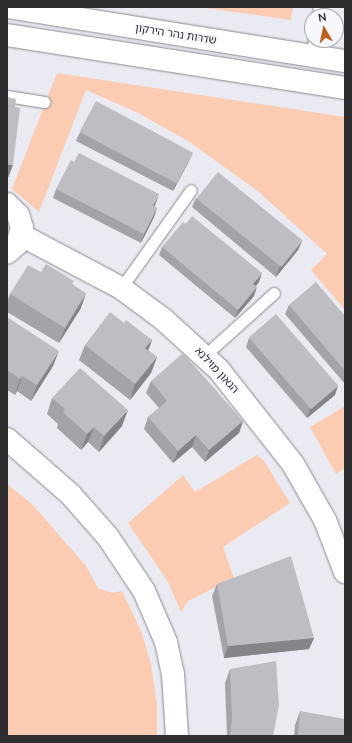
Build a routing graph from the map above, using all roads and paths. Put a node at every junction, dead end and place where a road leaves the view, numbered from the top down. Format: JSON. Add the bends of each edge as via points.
{"nodes":[{"id":1,"x":7,"y":7,"type":"edge"},
{"id":2,"x":7,"y":35,"type":"edge"},
{"id":3,"x":304,"y":47,"type":"edge"},
{"id":4,"x":313,"y":48,"type":"edge"},
{"id":5,"x":345,"y":61,"type":"edge"},
{"id":6,"x":345,"y":88,"type":"edge"},
{"id":7,"x":7,"y":96,"type":"edge"},
{"id":8,"x":45,"y":102,"type":"dead end"},
{"id":9,"x":191,"y":190,"type":"dead end"},
{"id":10,"x":7,"y":204,"type":"edge"},
{"id":11,"x":21,"y":235,"type":"junction"},
{"id":12,"x":7,"y":253,"type":"edge"},
{"id":13,"x":122,"y":288,"type":"junction"},
{"id":14,"x":274,"y":293,"type":"dead end"},
{"id":15,"x":204,"y":356,"type":"junction"},
{"id":16,"x":7,"y":439,"type":"edge"},
{"id":17,"x":345,"y":572,"type":"edge"},
{"id":18,"x":177,"y":736,"type":"edge"}],
"edges":[{"from":1,"to":3,"type":"street","name":"שדרות נהר הירקון"},
{"from":2,"to":6,"type":"street"},
{"from":4,"to":5,"type":"street","name":"שדרות נהר הירקון"},
{"from":7,"to":8,"type":"lane"},
{"from":9,"to":13,"type":"lane"},
{"from":10,"to":11,"type":"street","via":[[20,219]]},
{"from":11,"to":12,"type":"street","via":[[17,244]]},
{"from":11,"to":13,"type":"street","name":"הגאון מוילנא"},
{"from":13,"to":15,"type":"street","name":"הגאון מוילנא","via":[[163,318]]},
{"from":14,"to":15,"type":"lane"},
{"from":15,"to":17,"type":"street","name":"הגאון מוילנא","via":[[239,393],[293,464],[324,520]]},
{"from":16,"to":18,"type":"street","via":[[70,494],[108,537],[144,591],[166,642],[173,674]]}]}
